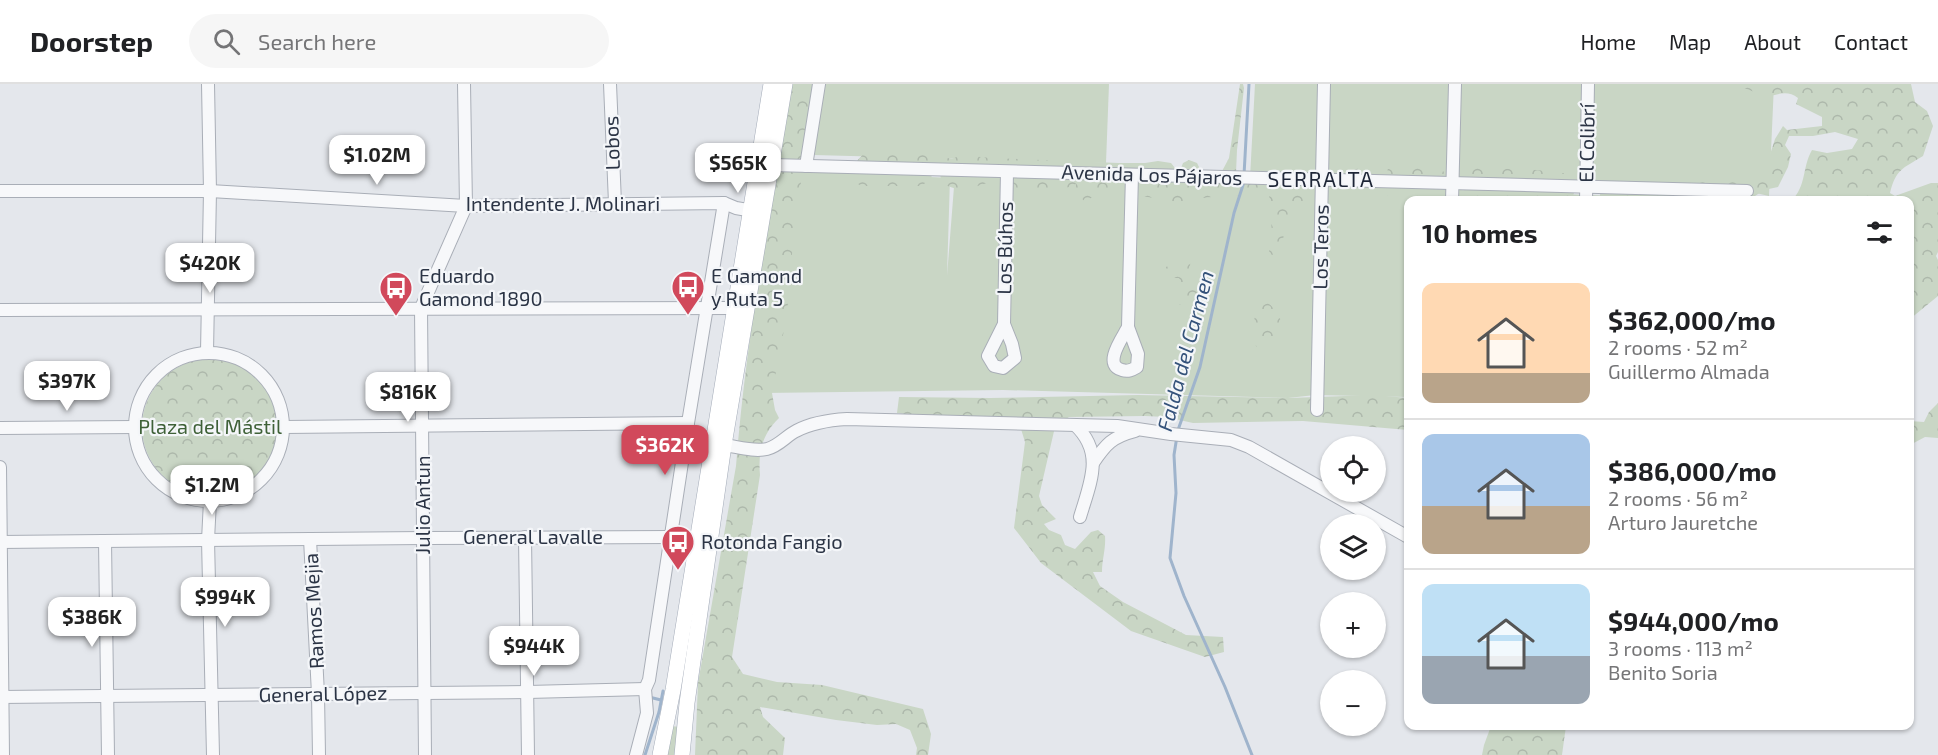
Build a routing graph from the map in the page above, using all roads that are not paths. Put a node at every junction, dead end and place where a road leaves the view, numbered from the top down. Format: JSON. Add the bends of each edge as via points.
{"nodes":[{"id":1,"x":208,"y":84,"type":"edge"},
{"id":2,"x":464,"y":84,"type":"edge"},
{"id":3,"x":610,"y":84,"type":"edge"},
{"id":4,"x":771,"y":84,"type":"edge"},
{"id":5,"x":785,"y":84,"type":"edge"},
{"id":6,"x":819,"y":84,"type":"edge"},
{"id":7,"x":1324,"y":84,"type":"edge"},
{"id":8,"x":1455,"y":84,"type":"edge"},
{"id":9,"x":1588,"y":84,"type":"edge"},
{"id":10,"x":772,"y":165,"type":"junction"},
{"id":11,"x":806,"y":166,"type":"junction"},
{"id":12,"x":1007,"y":172,"type":"junction"},
{"id":13,"x":1132,"y":175,"type":"junction"},
{"id":14,"x":1322,"y":180,"type":"junction"},
{"id":15,"x":1452,"y":183,"type":"junction"},
{"id":16,"x":1587,"y":187,"type":"junction"},
{"id":17,"x":0,"y":191,"type":"edge"},
{"id":18,"x":210,"y":191,"type":"junction"},
{"id":19,"x":1747,"y":191,"type":"dead end"},
{"id":20,"x":1452,"y":196,"type":"edge"},
{"id":21,"x":1586,"y":196,"type":"edge"},
{"id":22,"x":615,"y":203,"type":"junction"},
{"id":23,"x":724,"y":203,"type":"junction"},
{"id":24,"x":466,"y":206,"type":"junction"},
{"id":25,"x":758,"y":211,"type":"junction"},
{"id":26,"x":707,"y":307,"type":"junction"},
{"id":27,"x":421,"y":308,"type":"junction"},
{"id":28,"x":736,"y":308,"type":"junction"},
{"id":29,"x":207,"y":309,"type":"junction"},
{"id":30,"x":0,"y":310,"type":"edge"},
{"id":31,"x":1004,"y":324,"type":"dead end"},
{"id":32,"x":1128,"y":327,"type":"dead end"},
{"id":33,"x":207,"y":352,"type":"junction"},
{"id":34,"x":1317,"y":410,"type":"dead end"},
{"id":35,"x":688,"y":423,"type":"junction"},
{"id":36,"x":423,"y":425,"type":"junction"},
{"id":37,"x":1075,"y":425,"type":"junction"},
{"id":38,"x":135,"y":427,"type":"junction"},
{"id":39,"x":284,"y":427,"type":"junction"},
{"id":40,"x":0,"y":428,"type":"edge"},
{"id":41,"x":1142,"y":429,"type":"junction"},
{"id":42,"x":724,"y":445,"type":"junction"},
{"id":43,"x":1093,"y":463,"type":"junction"},
{"id":44,"x":0,"y":467,"type":"edge"},
{"id":45,"x":210,"y":501,"type":"junction"},
{"id":46,"x":1080,"y":517,"type":"dead end"},
{"id":47,"x":1404,"y":535,"type":"edge"},
{"id":48,"x":525,"y":537,"type":"junction"},
{"id":49,"x":671,"y":537,"type":"junction"},
{"id":50,"x":424,"y":538,"type":"junction"},
{"id":51,"x":310,"y":539,"type":"junction"},
{"id":52,"x":208,"y":540,"type":"junction"},
{"id":53,"x":105,"y":541,"type":"junction"},
{"id":54,"x":1,"y":542,"type":"edge"},
{"id":55,"x":645,"y":689,"type":"junction"},
{"id":56,"x":424,"y":692,"type":"junction"},
{"id":57,"x":528,"y":692,"type":"junction"},
{"id":58,"x":318,"y":694,"type":"junction"},
{"id":59,"x":107,"y":695,"type":"junction"},
{"id":60,"x":212,"y":695,"type":"junction"},
{"id":61,"x":1,"y":697,"type":"edge"},
{"id":62,"x":3,"y":755,"type":"edge"},
{"id":63,"x":108,"y":755,"type":"edge"},
{"id":64,"x":213,"y":755,"type":"edge"},
{"id":65,"x":319,"y":755,"type":"edge"},
{"id":66,"x":425,"y":755,"type":"edge"},
{"id":67,"x":528,"y":755,"type":"edge"},
{"id":68,"x":636,"y":755,"type":"edge"},
{"id":69,"x":660,"y":755,"type":"edge"},
{"id":70,"x":682,"y":755,"type":"edge"}],
"edges":[{"from":1,"to":18,"type":"street"},
{"from":2,"to":24,"type":"street","name":"Julio Antun"},
{"from":3,"to":22,"type":"street","name":"Lobos"},
{"from":4,"to":25,"type":"main road"},
{"from":5,"to":10,"type":"main road"},
{"from":6,"to":11,"type":"street"},
{"from":7,"to":14,"type":"street","name":"Los Teros"},
{"from":8,"to":15,"type":"street"},
{"from":9,"to":16,"type":"street","name":"El Colibrí"},
{"from":10,"to":11,"type":"street","name":"Avenida Los Pájaros"},
{"from":10,"to":25,"type":"main road"},
{"from":11,"to":12,"type":"street","name":"Avenida Los Pájaros"},
{"from":12,"to":13,"type":"street","name":"Avenida Los Pájaros"},
{"from":12,"to":31,"type":"street","name":"Los Búhos"},
{"from":13,"to":14,"type":"street","name":"Avenida Los Pájaros"},
{"from":13,"to":32,"type":"street"},
{"from":14,"to":15,"type":"street","name":"Avenida Los Pájaros"},
{"from":14,"to":34,"type":"street","name":"Los Teros"},
{"from":15,"to":16,"type":"street","name":"Avenida Los Pájaros"},
{"from":15,"to":20,"type":"street"},
{"from":16,"to":19,"type":"street","name":"Avenida Los Pájaros"},
{"from":16,"to":21,"type":"street","name":"El Colibrí"},
{"from":17,"to":18,"type":"street","name":"Intendente J. Molinari"},
{"from":18,"to":24,"type":"street","name":"Intendente J. Molinari"},
{"from":18,"to":29,"type":"street"},
{"from":22,"to":23,"type":"street","name":"Intendente J. Molinari"},
{"from":22,"to":24,"type":"street","name":"Intendente J. Molinari"},
{"from":23,"to":25,"type":"street","name":"Intendente J. Molinari"},
{"from":23,"to":26,"type":"street"},
{"from":24,"to":27,"type":"street","name":"Julio Antun"},
{"from":25,"to":28,"type":"main road"},
{"from":25,"to":42,"type":"main road"},
{"from":26,"to":27,"type":"street"},
{"from":26,"to":28,"type":"street"},
{"from":26,"to":35,"type":"street"},
{"from":27,"to":29,"type":"street"},
{"from":27,"to":36,"type":"street","name":"Julio Antun"},
{"from":28,"to":69,"type":"main road"},
{"from":29,"to":30,"type":"street"},
{"from":29,"to":33,"type":"street"},
{"from":33,"to":38,"type":"street","via":[[164,367],[148,384],[138,404]]},
{"from":33,"to":39,"type":"street","via":[[232,356],[257,370],[275,392]]},
{"from":35,"to":36,"type":"street"},
{"from":35,"to":49,"type":"street"},
{"from":36,"to":39,"type":"street"},
{"from":36,"to":50,"type":"street","name":"Julio Antun"},
{"from":37,"to":41,"type":"street"},
{"from":37,"to":42,"type":"street","via":[[847,419],[809,426],[767,449]]},
{"from":37,"to":43,"type":"street","via":[[1090,444]]},
{"from":38,"to":40,"type":"street"},
{"from":38,"to":45,"type":"street","via":[[138,449],[148,469],[163,485],[184,496]]},
{"from":39,"to":45,"type":"street","via":[[280,449],[270,470],[254,486],[235,496]]},
{"from":41,"to":43,"type":"street","via":[[1111,440]]},
{"from":41,"to":47,"type":"street","via":[[1231,440],[1249,447]]},
{"from":42,"to":70,"type":"main road"},
{"from":43,"to":46,"type":"street"},
{"from":44,"to":54,"type":"street"},
{"from":45,"to":52,"type":"street"},
{"from":48,"to":49,"type":"street","name":"General Lavalle"},
{"from":48,"to":50,"type":"street","name":"General Lavalle"},
{"from":48,"to":57,"type":"street"},
{"from":49,"to":55,"type":"street"},
{"from":50,"to":51,"type":"street","name":"General Lavalle"},
{"from":50,"to":56,"type":"street","name":"Julio Antun"},
{"from":51,"to":52,"type":"street","name":"General Lavalle"},
{"from":51,"to":58,"type":"street","name":"Ramos Mejia"},
{"from":52,"to":53,"type":"street","name":"General Lavalle"},
{"from":52,"to":60,"type":"street"},
{"from":53,"to":54,"type":"street","name":"General Lavalle"},
{"from":53,"to":59,"type":"street"},
{"from":54,"to":61,"type":"street"},
{"from":55,"to":57,"type":"street","name":"General López"},
{"from":55,"to":68,"type":"street","via":[[647,713]]},
{"from":56,"to":57,"type":"street","name":"General López"},
{"from":56,"to":58,"type":"street","name":"General López"},
{"from":56,"to":66,"type":"street","name":"Julio Antun"},
{"from":57,"to":67,"type":"street"},
{"from":58,"to":60,"type":"street","name":"General López"},
{"from":58,"to":65,"type":"street","name":"Ramos Mejia"},
{"from":59,"to":60,"type":"street","name":"General López"},
{"from":59,"to":61,"type":"street","name":"General López"},
{"from":59,"to":63,"type":"street"},
{"from":60,"to":64,"type":"street"},
{"from":61,"to":62,"type":"street"}]}
